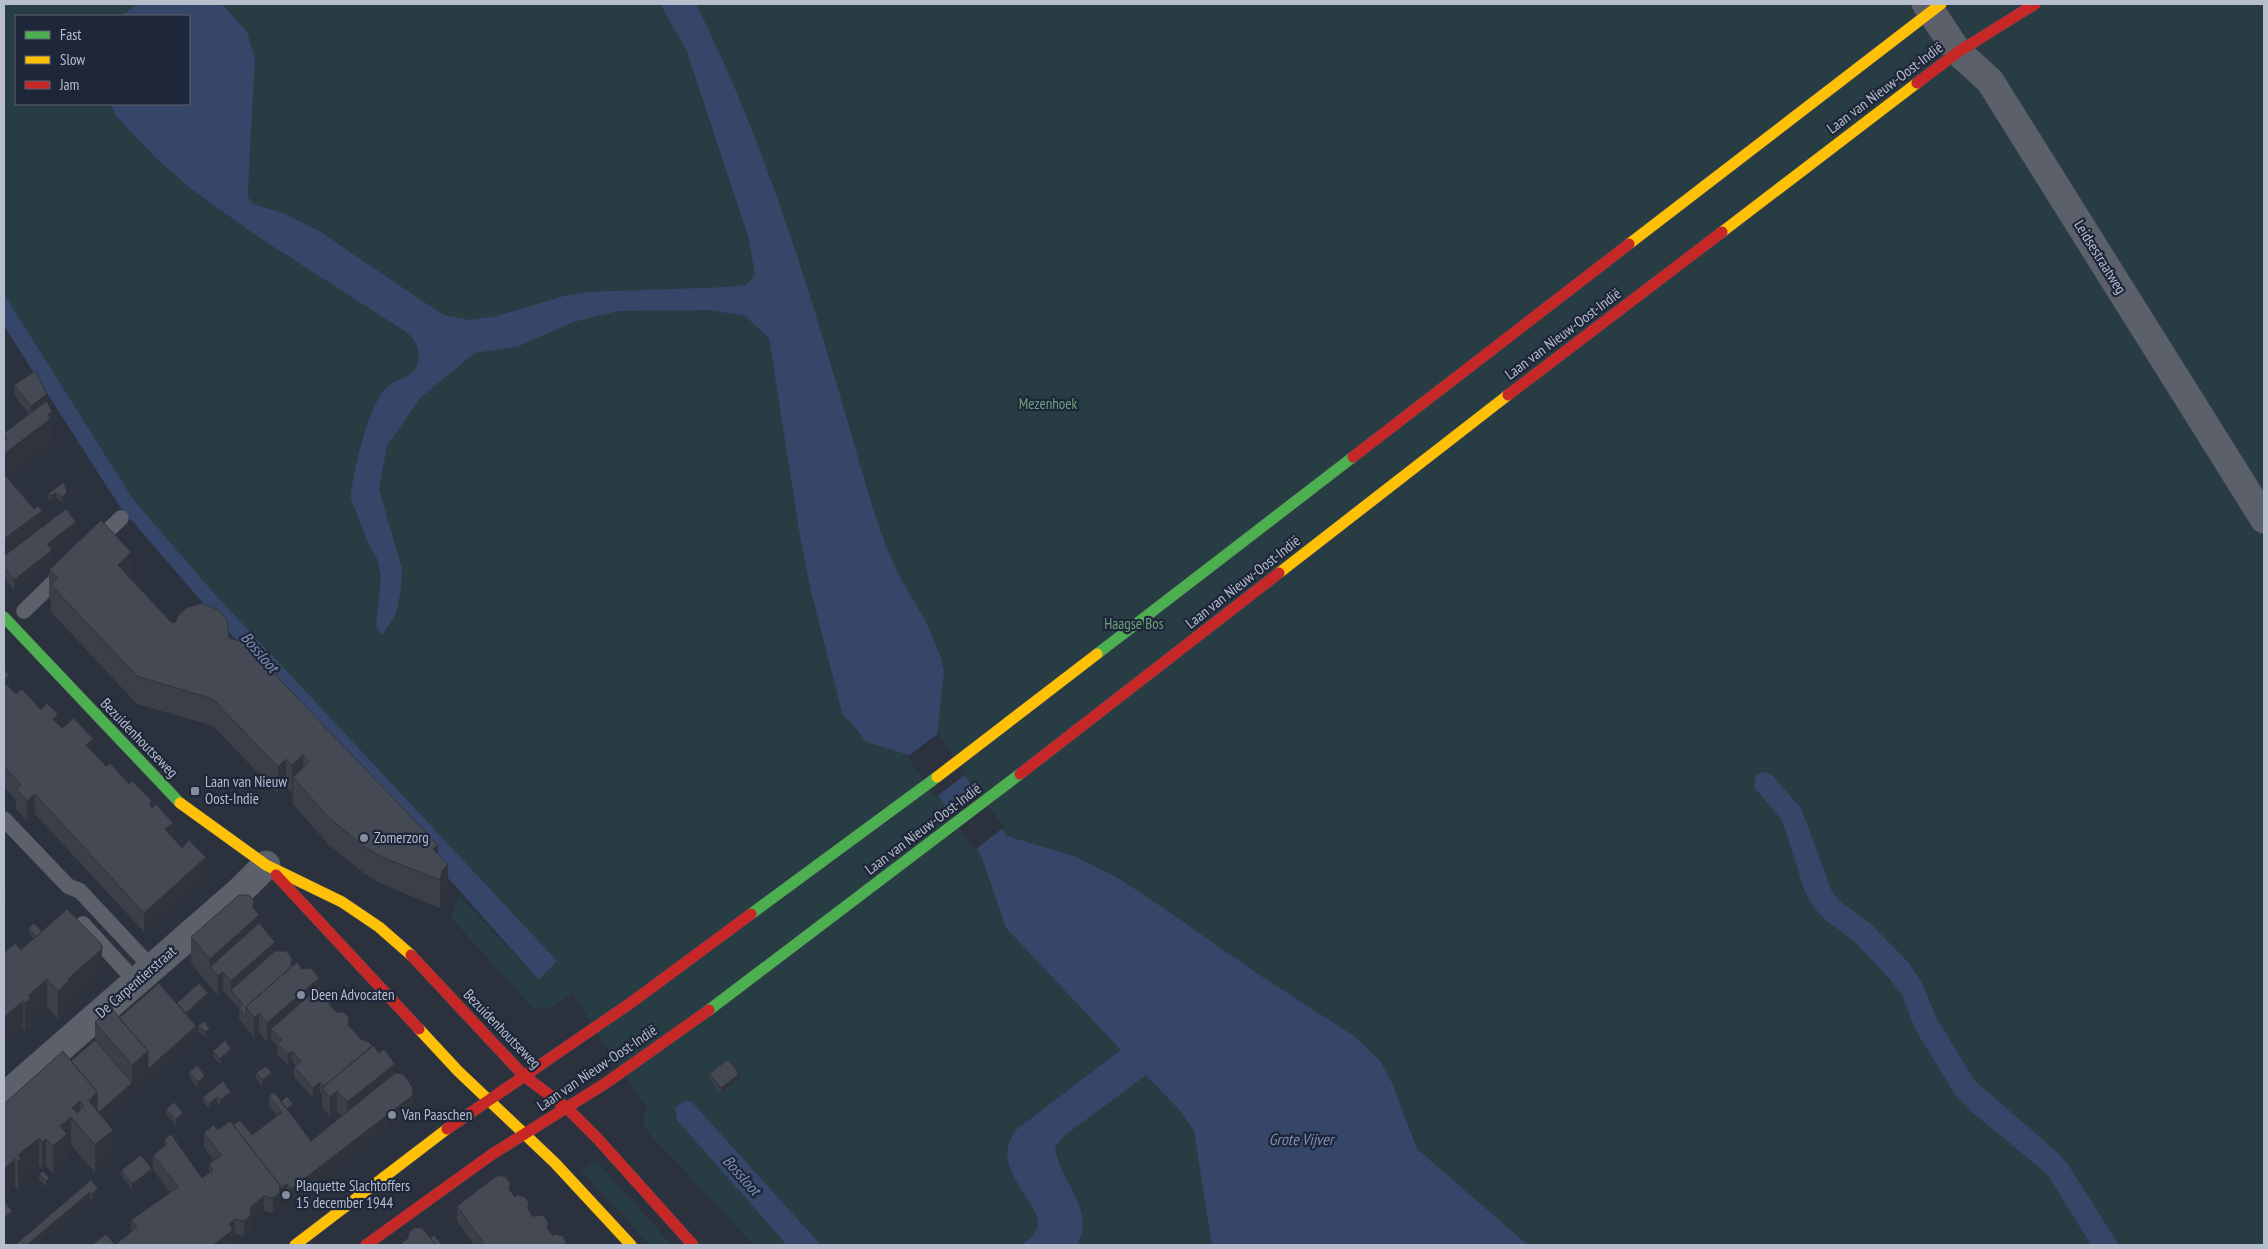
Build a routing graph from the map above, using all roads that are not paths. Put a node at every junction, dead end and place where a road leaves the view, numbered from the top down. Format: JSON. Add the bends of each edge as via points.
{"nodes":[{"id":1,"x":2035,"y":4,"type":"edge"},
{"id":2,"x":1932,"y":6,"type":"edge"},
{"id":3,"x":1958,"y":52,"type":"junction"},
{"id":4,"x":121,"y":518,"type":"dead end"},
{"id":5,"x":2264,"y":519,"type":"edge"},
{"id":6,"x":86,"y":551,"type":"edge"},
{"id":7,"x":72,"y":564,"type":"edge"},
{"id":8,"x":24,"y":611,"type":"dead end"},
{"id":9,"x":4,"y":617,"type":"edge"},
{"id":10,"x":4,"y":819,"type":"edge"},
{"id":11,"x":266,"y":864,"type":"junction"},
{"id":12,"x":83,"y":924,"type":"edge"},
{"id":13,"x":144,"y":975,"type":"junction"},
{"id":14,"x":524,"y":1076,"type":"junction"},
{"id":15,"x":4,"y":1098,"type":"edge"},
{"id":16,"x":488,"y":1101,"type":"junction"},
{"id":17,"x":567,"y":1108,"type":"junction"},
{"id":18,"x":523,"y":1135,"type":"junction"},
{"id":19,"x":295,"y":1245,"type":"edge"},
{"id":20,"x":366,"y":1245,"type":"edge"},
{"id":21,"x":631,"y":1245,"type":"edge"},
{"id":22,"x":693,"y":1245,"type":"edge"}],
"edges":[{"from":1,"to":3,"type":"main road","name":"Laan van Nieuw-Oost-Indië"},
{"from":2,"to":3,"type":"street","name":"Leidsestraatweg"},
{"from":2,"to":14,"type":"main road","name":"Laan van Nieuw-Oost-Indië","via":[[904,802],[684,965]]},
{"from":3,"to":5,"type":"street","name":"Leidsestraatweg","via":[[1990,82]]},
{"from":3,"to":17,"type":"main road","name":"Laan van Nieuw-Oost-Indië","via":[[740,988]]},
{"from":4,"to":6,"type":"lane"},
{"from":7,"to":8,"type":"lane"},
{"from":9,"to":11,"type":"main road","name":"Bezuidenhoutseweg","via":[[182,805]]},
{"from":10,"to":13,"type":"lane","via":[[68,886],[80,891]]},
{"from":11,"to":13,"type":"street","name":"De Carpentierstraat"},
{"from":11,"to":14,"type":"main road","name":"Bezuidenhoutseweg","via":[[342,902],[379,927],[418,961]]},
{"from":11,"to":16,"type":"main road","name":"Bezuidenhoutseweg"},
{"from":12,"to":13,"type":"lane"},
{"from":13,"to":15,"type":"street","name":"De Carpentierstraat"},
{"from":14,"to":16,"type":"main road","name":"Laan van Nieuw-Oost-Indië"},
{"from":14,"to":17,"type":"main road","name":"Bezuidenhoutseweg"},
{"from":16,"to":18,"type":"main road","name":"Bezuidenhoutseweg"},
{"from":16,"to":19,"type":"main road","name":"Laan van Nieuw-Oost-Indië"},
{"from":17,"to":18,"type":"main road","name":"Laan van Nieuw-Oost-Indië"},
{"from":17,"to":22,"type":"main road","name":"Bezuidenhoutseweg"},
{"from":18,"to":20,"type":"main road","name":"Laan van Nieuw-Oost-Indië","via":[[478,1163]]},
{"from":18,"to":21,"type":"main road","name":"Bezuidenhoutseweg","via":[[555,1163]]}]}
